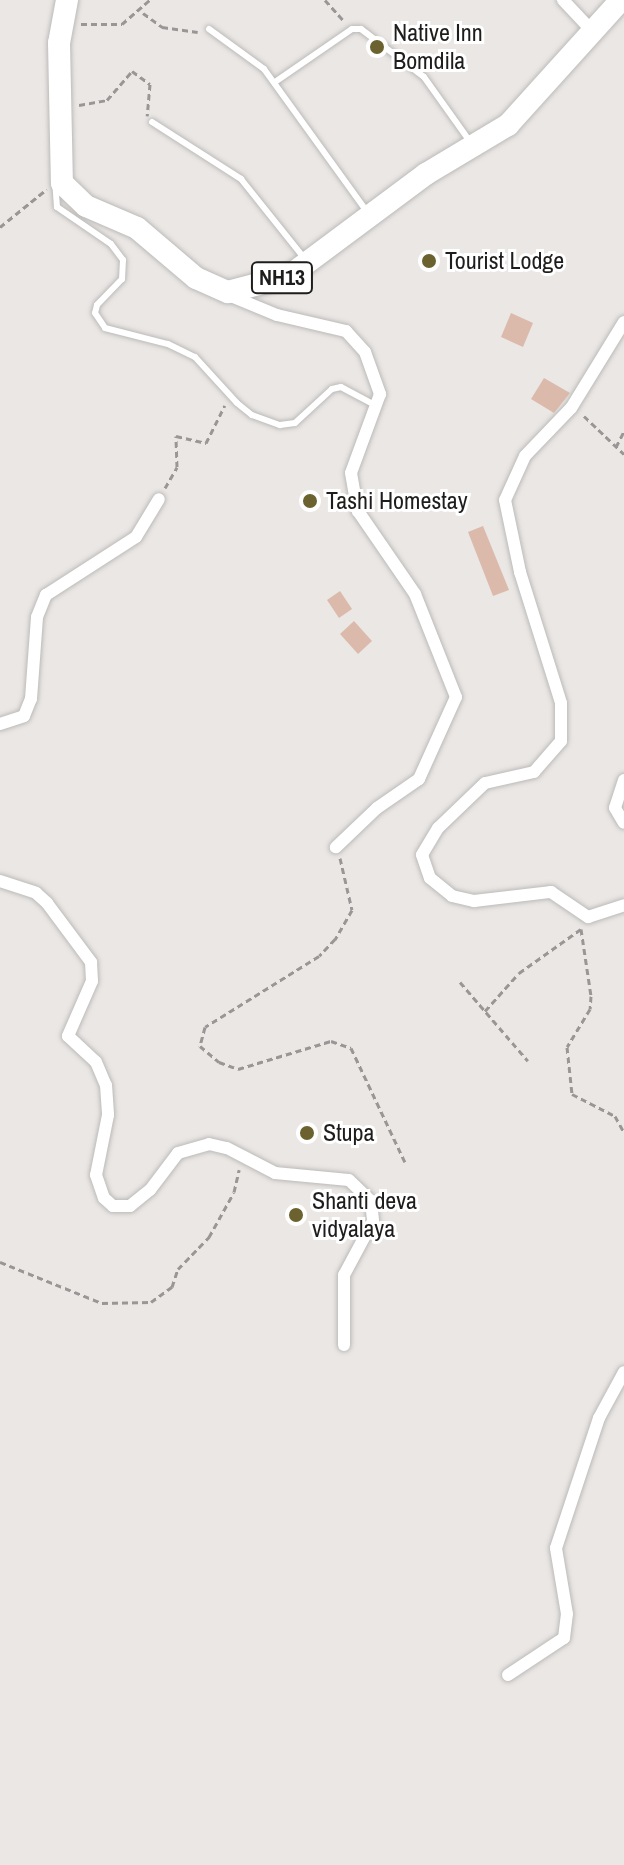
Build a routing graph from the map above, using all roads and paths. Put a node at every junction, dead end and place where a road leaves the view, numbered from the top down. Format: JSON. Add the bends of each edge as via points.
{"nodes":[{"id":1,"x":67,"y":0,"type":"edge"},
{"id":2,"x":150,"y":0,"type":"edge"},
{"id":3,"x":325,"y":0,"type":"edge"},
{"id":4,"x":563,"y":0,"type":"edge"},
{"id":5,"x":621,"y":0,"type":"edge"},
{"id":6,"x":142,"y":12,"type":"junction"},
{"id":7,"x":61,"y":23,"type":"junction"},
{"id":8,"x":209,"y":29,"type":"joint"},
{"id":9,"x":352,"y":29,"type":"junction"},
{"id":10,"x":594,"y":33,"type":"junction"},
{"id":11,"x":275,"y":82,"type":"junction"},
{"id":12,"x":62,"y":106,"type":"junction"},
{"id":13,"x":152,"y":122,"type":"joint"},
{"id":14,"x":473,"y":146,"type":"junction"},
{"id":15,"x":56,"y":176,"type":"junction"},
{"id":16,"x":370,"y":216,"type":"junction"},
{"id":17,"x":0,"y":227,"type":"edge"},
{"id":18,"x":308,"y":264,"type":"junction"},
{"id":19,"x":212,"y":288,"type":"junction"},
{"id":20,"x":624,"y":322,"type":"edge"},
{"id":21,"x":233,"y":399,"type":"junction"},
{"id":22,"x":573,"y":404,"type":"junction"},
{"id":23,"x":379,"y":406,"type":"junction"},
{"id":24,"x":624,"y":431,"type":"edge"},
{"id":25,"x":616,"y":447,"type":"junction"},
{"id":26,"x":624,"y":454,"type":"edge"},
{"id":27,"x":159,"y":499,"type":"joint"},
{"id":28,"x":0,"y":724,"type":"edge"},
{"id":29,"x":624,"y":780,"type":"edge"},
{"id":30,"x":623,"y":826,"type":"edge"},
{"id":31,"x":336,"y":847,"type":"joint"},
{"id":32,"x":0,"y":881,"type":"edge"},
{"id":33,"x":624,"y":905,"type":"edge"},
{"id":34,"x":579,"y":913,"type":"junction"},
{"id":35,"x":581,"y":929,"type":"junction"},
{"id":36,"x":460,"y":982,"type":"dead end"},
{"id":37,"x":485,"y":1011,"type":"junction"},
{"id":38,"x":528,"y":1061,"type":"dead end"},
{"id":39,"x":624,"y":1132,"type":"edge"},
{"id":40,"x":243,"y":1155,"type":"junction"},
{"id":41,"x":405,"y":1162,"type":"dead end"},
{"id":42,"x":0,"y":1262,"type":"edge"},
{"id":43,"x":344,"y":1345,"type":"dead end"},
{"id":44,"x":624,"y":1372,"type":"edge"},
{"id":45,"x":508,"y":1675,"type":"dead end"}],
"edges":[{"from":1,"to":7,"type":"highway"},
{"from":2,"to":6,"type":"path"},
{"from":3,"to":9,"type":"path"},
{"from":4,"to":10,"type":"street"},
{"from":5,"to":10,"type":"highway","number":"NH13"},
{"from":6,"to":7,"type":"path","via":[[122,24]]},
{"from":6,"to":8,"type":"path","via":[[177,32]]},
{"from":7,"to":12,"type":"highway"},
{"from":8,"to":11,"type":"lane"},
{"from":9,"to":11,"type":"lane"},
{"from":9,"to":14,"type":"lane","via":[[381,40],[424,77]]},
{"from":10,"to":14,"type":"highway","number":"NH13","via":[[508,125]]},
{"from":11,"to":16,"type":"lane"},
{"from":12,"to":13,"type":"path","via":[[107,100],[132,71],[150,84],[146,111]]},
{"from":12,"to":15,"type":"highway"},
{"from":13,"to":18,"type":"lane","via":[[241,179]]},
{"from":14,"to":16,"type":"highway","number":"NH13"},
{"from":15,"to":17,"type":"path"},
{"from":15,"to":19,"type":"highway","via":[[71,196],[154,238]]},
{"from":15,"to":21,"type":"lane","via":[[57,207],[111,244],[123,260],[122,279],[97,305],[99,323],[195,357]]},
{"from":16,"to":18,"type":"highway","number":"NH13"},
{"from":18,"to":19,"type":"highway","number":"NH13","via":[[247,291]]},
{"from":19,"to":23,"type":"street","via":[[277,315],[346,331],[371,364]]},
{"from":20,"to":22,"type":"street"},
{"from":21,"to":23,"type":"lane","via":[[252,415],[280,425],[295,423],[341,387]]},
{"from":21,"to":27,"type":"path","via":[[219,412],[206,443],[176,436],[177,467]]},
{"from":22,"to":25,"type":"path"},
{"from":22,"to":34,"type":"street","via":[[525,456],[505,500],[520,572],[561,703],[561,741],[534,772],[485,783],[438,828],[422,855],[430,878],[452,896],[474,901],[551,892]]},
{"from":23,"to":31,"type":"street","via":[[351,473],[358,511],[415,594],[456,697],[419,779],[377,808]]},
{"from":24,"to":25,"type":"path"},
{"from":25,"to":26,"type":"path"},
{"from":27,"to":28,"type":"street","via":[[136,537],[46,595],[37,617],[31,699],[24,716]]},
{"from":29,"to":30,"type":"street","via":[[615,808]]},
{"from":31,"to":41,"type":"path","via":[[350,894],[348,921],[319,956],[205,1027],[200,1046],[238,1069],[331,1041],[351,1048]]},
{"from":32,"to":40,"type":"street","via":[[36,893],[91,962],[92,981],[68,1036],[96,1062],[106,1085],[108,1115],[96,1175],[104,1198],[113,1206],[130,1206],[150,1190],[178,1153],[194,1145]]},
{"from":33,"to":34,"type":"street","via":[[596,917]]},
{"from":34,"to":35,"type":"path"},
{"from":35,"to":37,"type":"path","via":[[519,973]]},
{"from":35,"to":39,"type":"path","via":[[591,996],[590,1009],[567,1047],[572,1094],[615,1116]]},
{"from":36,"to":37,"type":"path"},
{"from":37,"to":38,"type":"path"},
{"from":40,"to":42,"type":"path","via":[[234,1192],[209,1237],[178,1269],[172,1287],[151,1302],[102,1303]]},
{"from":40,"to":43,"type":"street","via":[[275,1173],[349,1180],[371,1201],[373,1221],[344,1275]]},
{"from":44,"to":45,"type":"street","via":[[599,1418],[556,1548],[567,1614],[564,1638]]}]}
